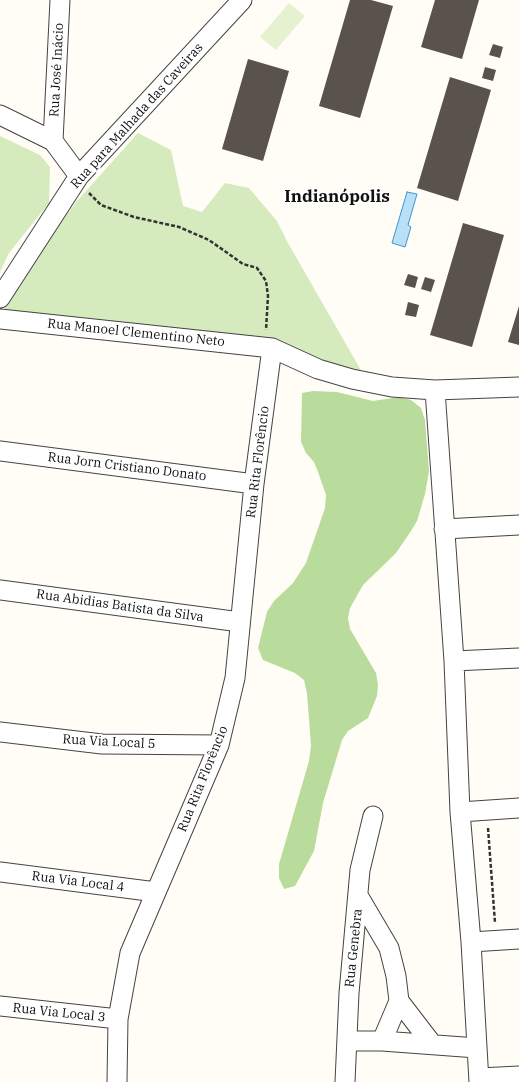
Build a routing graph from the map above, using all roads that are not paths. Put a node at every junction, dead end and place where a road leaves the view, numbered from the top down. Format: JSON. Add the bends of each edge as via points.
{"nodes":[{"id":1,"x":60,"y":0,"type":"edge"},
{"id":2,"x":242,"y":0,"type":"edge"},
{"id":3,"x":0,"y":115,"type":"edge"},
{"id":4,"x":53,"y":141,"type":"junction"},
{"id":5,"x":81,"y":174,"type":"junction"},
{"id":6,"x":0,"y":298,"type":"edge"},
{"id":7,"x":0,"y":319,"type":"edge"},
{"id":8,"x":269,"y":347,"type":"junction"},
{"id":9,"x":519,"y":387,"type":"edge"},
{"id":10,"x":435,"y":390,"type":"junction"},
{"id":11,"x":0,"y":451,"type":"edge"},
{"id":12,"x":254,"y":484,"type":"junction"},
{"id":13,"x":519,"y":524,"type":"edge"},
{"id":14,"x":444,"y":529,"type":"junction"},
{"id":15,"x":0,"y":590,"type":"edge"},
{"id":16,"x":240,"y":622,"type":"junction"},
{"id":17,"x":519,"y":658,"type":"edge"},
{"id":18,"x":454,"y":661,"type":"junction"},
{"id":19,"x":0,"y":732,"type":"edge"},
{"id":20,"x":219,"y":745,"type":"junction"},
{"id":21,"x":519,"y":808,"type":"edge"},
{"id":22,"x":460,"y":812,"type":"junction"},
{"id":23,"x":373,"y":816,"type":"dead end"},
{"id":24,"x":0,"y":872,"type":"edge"},
{"id":25,"x":156,"y":892,"type":"junction"},
{"id":26,"x":359,"y":897,"type":"junction"},
{"id":27,"x":519,"y":939,"type":"edge"},
{"id":28,"x":471,"y":942,"type":"junction"},
{"id":29,"x":399,"y":1001,"type":"junction"},
{"id":30,"x":0,"y":1006,"type":"edge"},
{"id":31,"x":118,"y":1019,"type":"junction"},
{"id":32,"x":348,"y":1041,"type":"junction"},
{"id":33,"x":382,"y":1041,"type":"junction"},
{"id":34,"x":432,"y":1044,"type":"junction"},
{"id":35,"x":477,"y":1048,"type":"junction"},
{"id":36,"x":519,"y":1076,"type":"edge"},
{"id":37,"x":479,"y":1080,"type":"edge"},
{"id":38,"x":117,"y":1082,"type":"edge"},
{"id":39,"x":345,"y":1082,"type":"edge"}],
"edges":[{"from":1,"to":4,"type":"street","name":"Rua José Inácio"},
{"from":2,"to":5,"type":"street","name":"Rua para Malhada das Caveiras"},
{"from":3,"to":4,"type":"street"},
{"from":4,"to":5,"type":"street"},
{"from":5,"to":6,"type":"street","name":"Rua para Malhada das Caveiras"},
{"from":7,"to":8,"type":"street","name":"Rua Manoel Clementino Neto"},
{"from":8,"to":10,"type":"street","name":"Rua Manoel Clementino Neto","via":[[318,370],[352,379],[392,387]]},
{"from":8,"to":12,"type":"street","name":"Rua Rita Florêncio"},
{"from":9,"to":10,"type":"street","name":"Rua Manoel Clementino Neto"},
{"from":10,"to":14,"type":"street"},
{"from":11,"to":12,"type":"street","name":"Rua Jorn Cristiano Donato"},
{"from":12,"to":16,"type":"street","name":"Rua Rita Florêncio"},
{"from":13,"to":14,"type":"street"},
{"from":14,"to":18,"type":"street"},
{"from":15,"to":16,"type":"street","name":"Rua Abidias Batista da Silva"},
{"from":16,"to":20,"type":"street","name":"Rua Rita Florêncio","via":[[235,678]]},
{"from":17,"to":18,"type":"street"},
{"from":18,"to":22,"type":"street"},
{"from":19,"to":20,"type":"street","name":"Rua Via Local 5","via":[[102,744]]},
{"from":20,"to":25,"type":"street","name":"Rua Rita Florêncio"},
{"from":21,"to":22,"type":"street"},
{"from":22,"to":28,"type":"street"},
{"from":23,"to":26,"type":"street","name":"Rua Genebra","via":[[360,870]]},
{"from":24,"to":25,"type":"street","name":"Rua Via Local 4"},
{"from":25,"to":31,"type":"street","name":"Rua Rita Florêncio","via":[[130,953]]},
{"from":26,"to":29,"type":"street","via":[[389,948]]},
{"from":26,"to":32,"type":"street","name":"Rua Genebra","via":[[349,993]]},
{"from":27,"to":28,"type":"street"},
{"from":28,"to":35,"type":"street"},
{"from":29,"to":33,"type":"street"},
{"from":29,"to":34,"type":"street"},
{"from":30,"to":31,"type":"street","name":"Rua Via Local 3"},
{"from":31,"to":38,"type":"street","name":"Rua Rita Florêncio"},
{"from":32,"to":33,"type":"street"},
{"from":32,"to":39,"type":"street","name":"Rua Genebra"},
{"from":33,"to":34,"type":"street"},
{"from":34,"to":35,"type":"street"},
{"from":35,"to":37,"type":"street"},
{"from":36,"to":37,"type":"street"}]}
